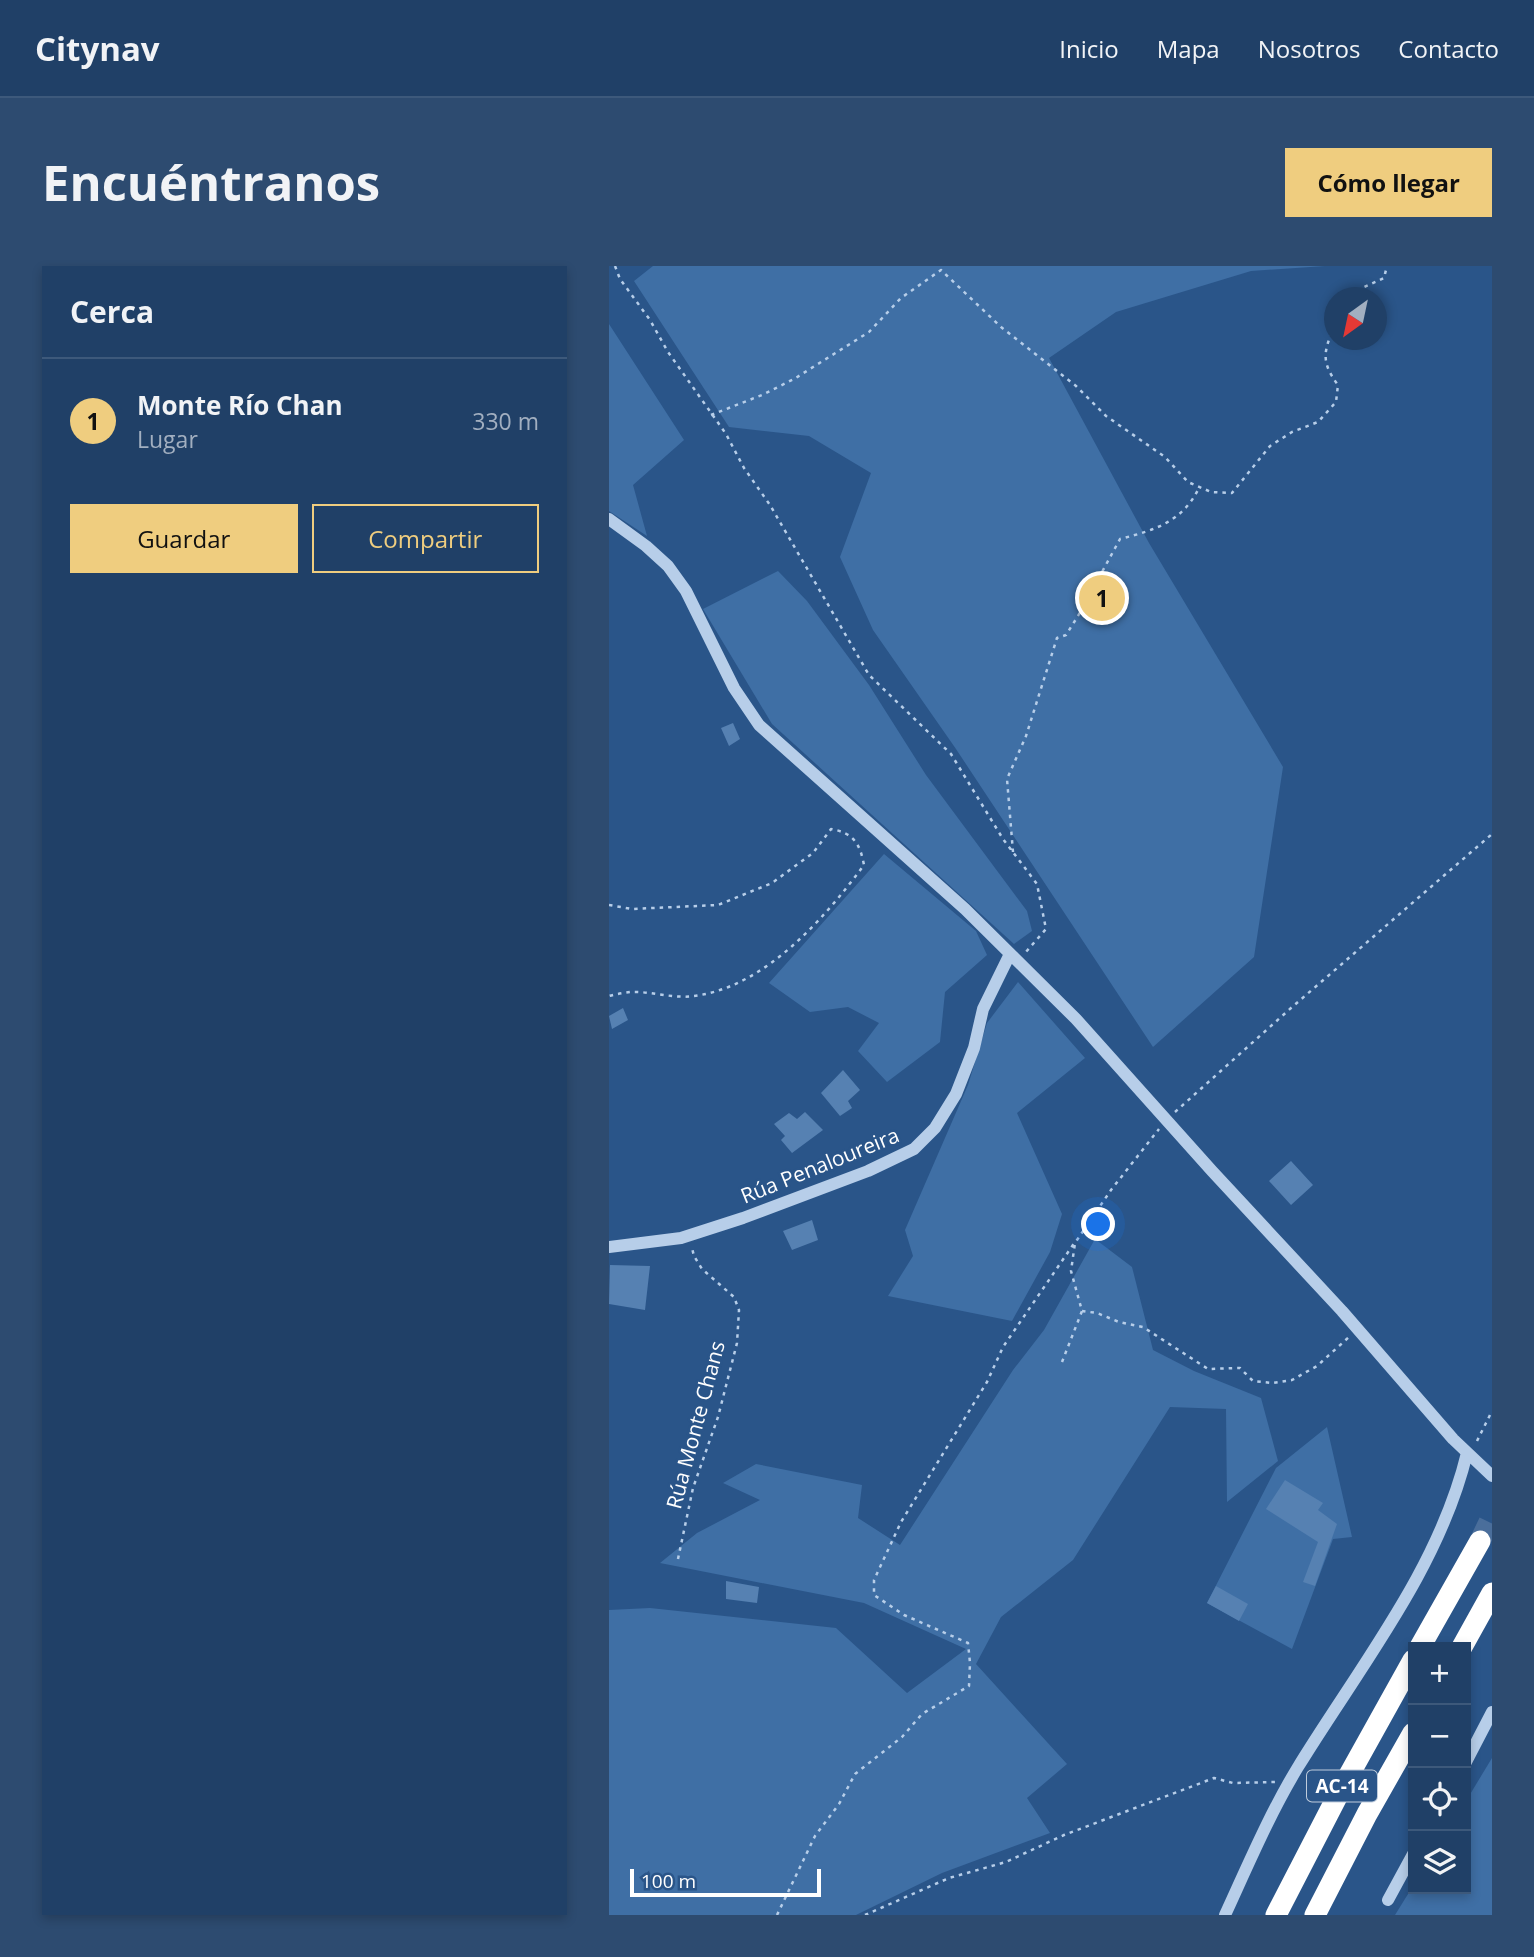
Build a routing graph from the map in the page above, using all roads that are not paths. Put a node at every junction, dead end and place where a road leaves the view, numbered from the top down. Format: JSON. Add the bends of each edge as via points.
{"nodes":[{"id":1,"x":609,"y":519,"type":"edge"},
{"id":2,"x":1014,"y":958,"type":"junction"},
{"id":3,"x":609,"y":1247,"type":"edge"},
{"id":4,"x":1467,"y":1452,"type":"junction"},
{"id":5,"x":1492,"y":1476,"type":"edge"},
{"id":6,"x":1480,"y":1541,"type":"tunnel mouth"},
{"id":7,"x":1492,"y":1593,"type":"edge"},
{"id":8,"x":1423,"y":1642,"type":"edge"},
{"id":9,"x":1465,"y":1642,"type":"edge"},
{"id":10,"x":1408,"y":1669,"type":"edge"},
{"id":11,"x":1492,"y":1712,"type":"edge"},
{"id":12,"x":1408,"y":1742,"type":"edge"},
{"id":13,"x":1471,"y":1752,"type":"edge"},
{"id":14,"x":1408,"y":1863,"type":"edge"},
{"id":15,"x":1388,"y":1900,"type":"dead end"},
{"id":16,"x":1225,"y":1915,"type":"edge"},
{"id":17,"x":1276,"y":1915,"type":"edge"},
{"id":18,"x":1315,"y":1915,"type":"edge"}],
"edges":[{"from":1,"to":2,"type":"street","via":[[668,566],[759,725]]},
{"from":2,"to":3,"type":"street","name":"Rúa Penaloureira","via":[[983,1009],[956,1094],[926,1140],[914,1149],[775,1208],[681,1238]]},
{"from":2,"to":4,"type":"street","via":[[1076,1018]]},
{"from":4,"to":5,"type":"street"},
{"from":4,"to":16,"type":"street","via":[[1444,1522],[1412,1587],[1297,1769]]},
{"from":6,"to":8,"type":"highway"},
{"from":7,"to":9,"type":"highway"},
{"from":10,"to":17,"type":"highway","number":"AC-14"},
{"from":11,"to":13,"type":"street"},
{"from":12,"to":18,"type":"highway","number":"AC-14"},
{"from":14,"to":15,"type":"street"}]}
